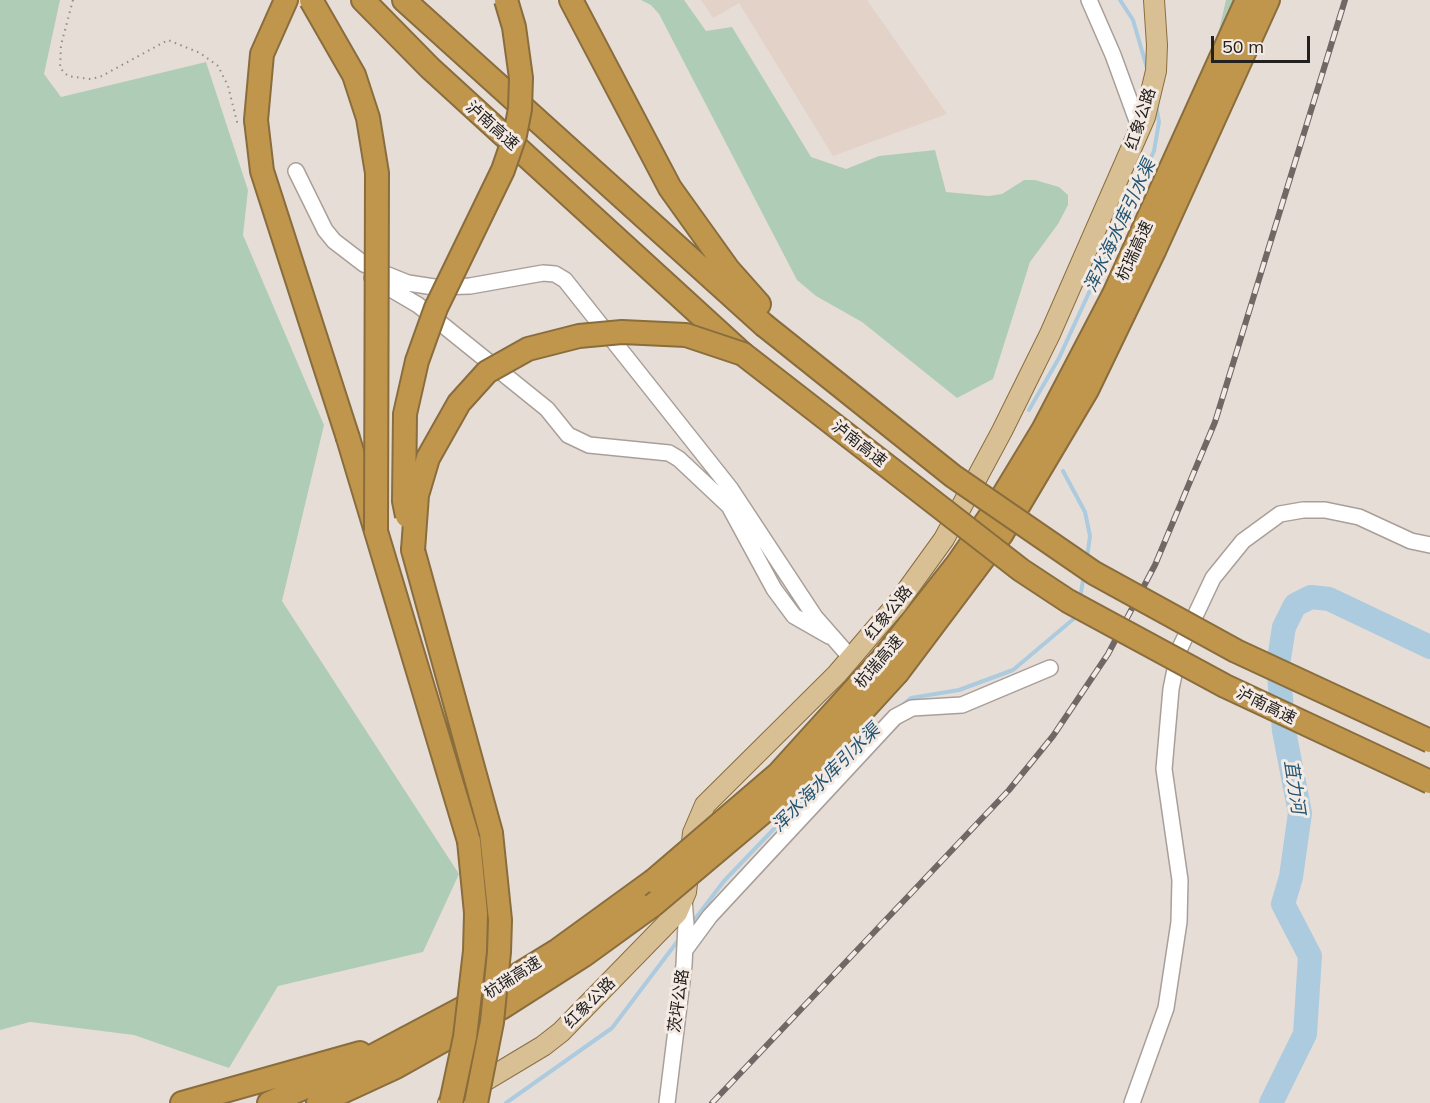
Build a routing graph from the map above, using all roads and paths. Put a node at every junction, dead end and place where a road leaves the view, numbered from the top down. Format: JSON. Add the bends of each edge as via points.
{"nodes":[{"id":1,"x":73,"y":0,"type":"edge"},
{"id":2,"x":285,"y":0,"type":"edge"},
{"id":3,"x":311,"y":0,"type":"edge"},
{"id":4,"x":404,"y":0,"type":"edge"},
{"id":5,"x":506,"y":0,"type":"edge"},
{"id":6,"x":571,"y":0,"type":"edge"},
{"id":7,"x":1089,"y":0,"type":"edge"},
{"id":8,"x":1154,"y":0,"type":"edge"},
{"id":9,"x":1247,"y":0,"type":"edge"},
{"id":10,"x":1268,"y":0,"type":"edge"},
{"id":11,"x":370,"y":8,"type":"edge"},
{"id":12,"x":248,"y":126,"type":"junction"},
{"id":13,"x":1140,"y":129,"type":"junction"},
{"id":14,"x":296,"y":171,"type":"dead end"},
{"id":15,"x":346,"y":252,"type":"junction"},
{"id":16,"x":743,"y":354,"type":"junction"},
{"id":17,"x":804,"y":357,"type":"junction"},
{"id":18,"x":376,"y":531,"type":"junction"},
{"id":19,"x":1430,"y":545,"type":"edge"},
{"id":20,"x":413,"y":550,"type":"junction"},
{"id":21,"x":834,"y":639,"type":"junction"},
{"id":22,"x":851,"y":658,"type":"junction"},
{"id":23,"x":891,"y":665,"type":"junction"},
{"id":24,"x":1050,"y":668,"type":"dead end"},
{"id":25,"x":1430,"y":741,"type":"edge"},
{"id":26,"x":1430,"y":782,"type":"edge"},
{"id":27,"x":684,"y":899,"type":"junction"},
{"id":28,"x":685,"y":947,"type":"junction"},
{"id":29,"x":395,"y":1056,"type":"junction"},
{"id":30,"x":182,"y":1103,"type":"edge"},
{"id":31,"x":269,"y":1103,"type":"edge"},
{"id":32,"x":318,"y":1103,"type":"edge"},
{"id":33,"x":351,"y":1103,"type":"edge"},
{"id":34,"x":449,"y":1103,"type":"edge"},
{"id":35,"x":476,"y":1103,"type":"edge"},
{"id":36,"x":667,"y":1103,"type":"edge"},
{"id":37,"x":1132,"y":1103,"type":"edge"}],
"edges":[{"from":1,"to":12,"type":"path","via":[[61,45],[60,68],[68,76],[100,77],[168,40],[179,43],[218,66]]},
{"from":2,"to":12,"type":"highway","via":[[262,54]]},
{"from":3,"to":18,"type":"highway","bridge":true,"via":[[354,75],[368,118],[377,173]]},
{"from":4,"to":17,"type":"highway","name":"泸南高速","bridge":true},
{"from":5,"to":20,"type":"highway","bridge":true,"via":[[521,78],[520,109],[503,170],[436,308],[417,362],[405,414],[403,455],[404,501]]},
{"from":6,"to":17,"type":"highway","via":[[670,188],[728,269]]},
{"from":7,"to":13,"type":"street"},
{"from":8,"to":13,"type":"main road","name":"红象公路","via":[[1158,45],[1150,101]]},
{"from":9,"to":23,"type":"highway","name":"杭瑞高速","via":[[1114,294],[1043,430]]},
{"from":10,"to":23,"type":"highway","name":"杭瑞高速","via":[[1087,390],[1001,535]]},
{"from":11,"to":16,"type":"highway","name":"泸南高速","via":[[430,69]]},
{"from":12,"to":18,"type":"highway","bridge":true},
{"from":13,"to":22,"type":"main road","name":"红象公路","via":[[1050,334],[965,502],[925,568]]},
{"from":14,"to":15,"type":"street","via":[[325,230]]},
{"from":15,"to":21,"type":"street","via":[[360,270],[418,305],[547,409],[568,435],[589,445],[669,453],[679,459],[729,506],[774,589],[794,616]]},
{"from":15,"to":21,"type":"street","via":[[383,273],[423,286],[470,286],[543,273],[565,280],[730,488],[815,617]]},
{"from":16,"to":20,"type":"highway","bridge":true,"via":[[686,335],[622,332],[561,339],[498,364],[472,387],[437,439],[417,495]]},
{"from":16,"to":26,"type":"highway","name":"泸南高速","bridge":true,"via":[[1021,570],[1068,601],[1225,686]]},
{"from":17,"to":25,"type":"highway","name":"泸南高速","bridge":true,"via":[[952,476],[1094,573],[1236,651]]},
{"from":18,"to":34,"type":"highway","bridge":true,"via":[[469,841],[476,913],[475,951],[466,1028]]},
{"from":19,"to":37,"type":"street","via":[[1411,541],[1359,517],[1303,510],[1280,514],[1243,541],[1213,578],[1179,650],[1171,689],[1164,769],[1180,880],[1179,922],[1166,1008]]},
{"from":20,"to":35,"type":"highway","bridge":true,"via":[[491,833],[500,920],[499,952],[492,1022]]},
{"from":21,"to":22,"type":"street"},
{"from":22,"to":27,"type":"main road","name":"红象公路","via":[[705,804],[693,833]]},
{"from":23,"to":29,"type":"highway","name":"杭瑞高速","bridge":true,"via":[[779,773],[653,880],[558,950]]},
{"from":23,"to":29,"type":"highway","name":"杭瑞高速","bridge":true,"via":[[793,787],[653,905],[501,1008]]},
{"from":24,"to":28,"type":"street","via":[[962,705],[912,708],[895,717]]},
{"from":27,"to":28,"type":"street","name":"茨坪公路"},
{"from":27,"to":34,"type":"main road","name":"红象公路","via":[[670,921],[561,1032]]},
{"from":28,"to":36,"type":"street","name":"茨坪公路"},
{"from":29,"to":30,"type":"highway","via":[[338,1057]]},
{"from":29,"to":31,"type":"highway","name":"杭瑞高速"},
{"from":29,"to":32,"type":"highway","name":"杭瑞高速"},
{"from":29,"to":33,"type":"highway"}]}
